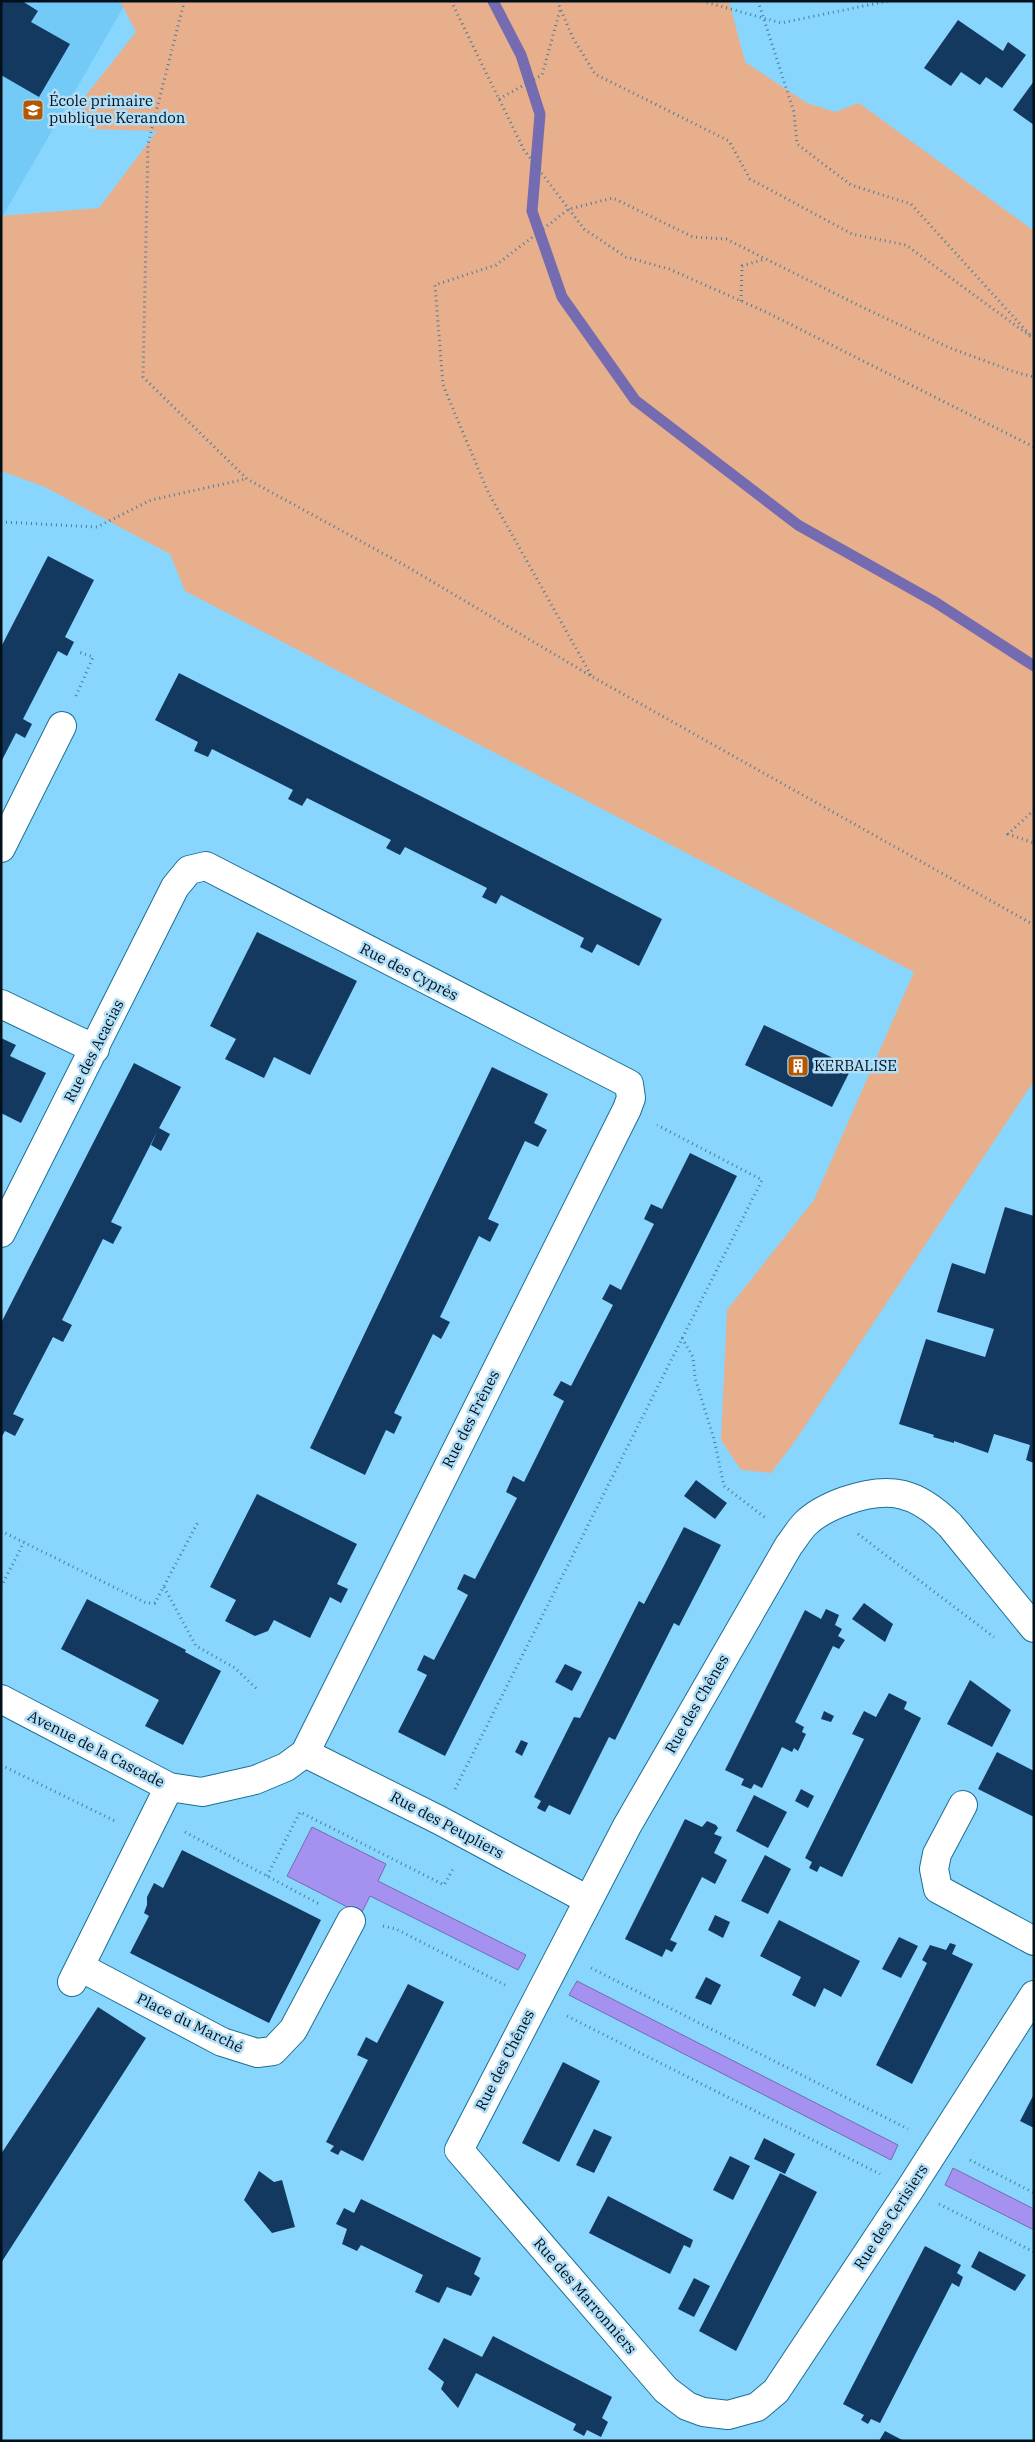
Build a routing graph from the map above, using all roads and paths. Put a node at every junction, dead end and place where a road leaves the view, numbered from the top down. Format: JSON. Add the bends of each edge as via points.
{"nodes":[{"id":1,"x":182,"y":1,"type":"edge"},
{"id":2,"x":450,"y":1,"type":"edge"},
{"id":3,"x":557,"y":1,"type":"edge"},
{"id":4,"x":702,"y":1,"type":"edge"},
{"id":5,"x":758,"y":1,"type":"edge"},
{"id":6,"x":888,"y":1,"type":"edge"},
{"id":7,"x":560,"y":9,"type":"junction"},
{"id":8,"x":763,"y":18,"type":"junction"},
{"id":9,"x":499,"y":99,"type":"junction"},
{"id":10,"x":569,"y":208,"type":"junction"},
{"id":11,"x":765,"y":259,"type":"junction"},
{"id":12,"x":742,"y":301,"type":"junction"},
{"id":13,"x":1034,"y":339,"type":"edge"},
{"id":14,"x":1034,"y":377,"type":"edge"},
{"id":15,"x":1034,"y":447,"type":"edge"},
{"id":16,"x":247,"y":479,"type":"junction"},
{"id":17,"x":1,"y":522,"type":"edge"},
{"id":18,"x":79,"y":652,"type":"dead end"},
{"id":19,"x":591,"y":676,"type":"junction"},
{"id":20,"x":62,"y":726,"type":"joint"},
{"id":21,"x":1034,"y":810,"type":"edge"},
{"id":22,"x":1034,"y":843,"type":"edge"},
{"id":23,"x":1,"y":848,"type":"edge"},
{"id":24,"x":188,"y":870,"type":"joint"},
{"id":25,"x":1034,"y":926,"type":"edge"},
{"id":26,"x":1,"y":1004,"type":"edge"},
{"id":27,"x":95,"y":1049,"type":"junction"},
{"id":28,"x":628,"y":1097,"type":"junction"},
{"id":29,"x":1,"y":1233,"type":"edge"},
{"id":30,"x":682,"y":1338,"type":"junction"},
{"id":31,"x":843,"y":1502,"type":"junction"},
{"id":32,"x":198,"y":1522,"type":"dead end"},
{"id":33,"x":1,"y":1531,"type":"edge"},
{"id":34,"x":794,"y":1540,"type":"junction"},
{"id":35,"x":24,"y":1542,"type":"junction"},
{"id":36,"x":163,"y":1587,"type":"junction"},
{"id":37,"x":1,"y":1588,"type":"edge"},
{"id":38,"x":1034,"y":1628,"type":"edge"},
{"id":39,"x":999,"y":1641,"type":"dead end"},
{"id":40,"x":258,"y":1690,"type":"dead end"},
{"id":41,"x":2,"y":1702,"type":"edge"},
{"id":42,"x":305,"y":1753,"type":"junction"},
{"id":43,"x":1,"y":1765,"type":"edge"},
{"id":44,"x":140,"y":1770,"type":"junction"},
{"id":45,"x":169,"y":1787,"type":"junction"},
{"id":46,"x":963,"y":1805,"type":"dead end"},
{"id":47,"x":154,"y":1816,"type":"junction"},
{"id":48,"x":439,"y":1820,"type":"junction"},
{"id":49,"x":471,"y":1837,"type":"junction"},
{"id":50,"x":267,"y":1876,"type":"junction"},
{"id":51,"x":588,"y":1900,"type":"junction"},
{"id":52,"x":351,"y":1921,"type":"junction"},
{"id":53,"x":1034,"y":1940,"type":"edge"},
{"id":54,"x":561,"y":1953,"type":"junction"},
{"id":55,"x":1034,"y":1995,"type":"edge"},
{"id":56,"x":536,"y":2000,"type":"junction"},
{"id":57,"x":938,"y":2144,"type":"junction"},
{"id":58,"x":459,"y":2150,"type":"joint"},
{"id":59,"x":910,"y":2189,"type":"junction"},
{"id":60,"x":1034,"y":2192,"type":"edge"},
{"id":61,"x":1034,"y":2252,"type":"edge"},
{"id":62,"x":728,"y":2415,"type":"joint"}],
"edges":[{"from":1,"to":16,"type":"path","via":[[148,144],[143,377]]},
{"from":2,"to":9,"type":"path"},
{"from":3,"to":7,"type":"path"},
{"from":4,"to":8,"type":"path"},
{"from":5,"to":8,"type":"path"},
{"from":6,"to":8,"type":"path","via":[[781,23]]},
{"from":7,"to":9,"type":"path","via":[[542,75]]},
{"from":7,"to":13,"type":"path","via":[[595,74],[729,141],[750,178],[852,234],[906,245]]},
{"from":8,"to":13,"type":"path","via":[[794,112],[797,144],[851,185],[911,204]]},
{"from":9,"to":10,"type":"path","via":[[524,150]]},
{"from":10,"to":11,"type":"path","via":[[613,198],[693,237],[726,239]]},
{"from":10,"to":12,"type":"path","via":[[584,229],[626,257],[669,270]]},
{"from":10,"to":19,"type":"path","via":[[496,265],[435,285],[443,385],[488,492]]},
{"from":11,"to":12,"type":"path","via":[[742,266]]},
{"from":11,"to":14,"type":"path","via":[[950,348]]},
{"from":12,"to":15,"type":"path"},
{"from":16,"to":17,"type":"path","via":[[150,500],[97,527]]},
{"from":16,"to":19,"type":"path","via":[[406,566]]},
{"from":18,"to":20,"type":"path","via":[[93,657]]},
{"from":19,"to":25,"type":"path"},
{"from":20,"to":23,"type":"street"},
{"from":21,"to":22,"type":"path","via":[[1008,834]]},
{"from":24,"to":27,"type":"street","name":"Rue des Acacias","via":[[175,887]]},
{"from":24,"to":28,"type":"street","name":"Rue des Cyprès","via":[[206,866]]},
{"from":26,"to":27,"type":"street"},
{"from":27,"to":29,"type":"street","name":"Rue des Acacias"},
{"from":28,"to":30,"type":"path","via":[[762,1180]]},
{"from":28,"to":42,"type":"street","name":"Rue des Frênes"},
{"from":30,"to":34,"type":"path","via":[[693,1357],[695,1378],[714,1439],[724,1486]]},
{"from":30,"to":48,"type":"path"},
{"from":31,"to":34,"type":"street","name":"Rue des Chênes","via":[[805,1524]]},
{"from":31,"to":38,"type":"street","name":"Rue des Chênes","via":[[866,1494],[896,1492],[926,1504],[950,1524]]},
{"from":31,"to":39,"type":"path","via":[[853,1530]]},
{"from":32,"to":36,"type":"path"},
{"from":33,"to":35,"type":"path"},
{"from":34,"to":51,"type":"street","name":"Rue des Chênes","via":[[627,1826]]},
{"from":35,"to":36,"type":"path","via":[[146,1603],[155,1603]]},
{"from":35,"to":37,"type":"path"},
{"from":36,"to":40,"type":"path","via":[[196,1646],[235,1668]]},
{"from":41,"to":44,"type":"street","name":"Avenue de la Cascade"},
{"from":42,"to":45,"type":"street","name":"Avenue de la Cascade","via":[[286,1767],[255,1780],[202,1792]]},
{"from":42,"to":48,"type":"street","name":"Rue des Peupliers"},
{"from":43,"to":44,"type":"path","via":[[116,1822]]},
{"from":44,"to":45,"type":"street","name":"Avenue de la Cascade"},
{"from":45,"to":47,"type":"street","name":"Place du Marché"},
{"from":46,"to":53,"type":"street","via":[[937,1854],[934,1869],[938,1889]]},
{"from":47,"to":50,"type":"path"},
{"from":47,"to":52,"type":"street","name":"Place du Marché","via":[[76,1974],[222,2042],[257,2053],[273,2051],[293,2030]]},
{"from":48,"to":49,"type":"street","name":"Rue des Peupliers"},
{"from":49,"to":50,"type":"path","via":[[444,1885],[300,1812]]},
{"from":49,"to":51,"type":"street","name":"Rue des Peupliers"},
{"from":50,"to":52,"type":"path"},
{"from":51,"to":54,"type":"street","name":"Rue des Chênes"},
{"from":52,"to":56,"type":"path","via":[[396,1928]]},
{"from":54,"to":56,"type":"street","name":"Rue des Chênes"},
{"from":54,"to":57,"type":"path"},
{"from":55,"to":57,"type":"street","name":"Rue des Cerisiers"},
{"from":56,"to":58,"type":"street","name":"Rue des Chênes"},
{"from":56,"to":59,"type":"path"},
{"from":57,"to":59,"type":"street","name":"Rue des Cerisiers"},
{"from":57,"to":60,"type":"path"},
{"from":58,"to":62,"type":"street","name":"Rue des Marronniers","via":[[666,2390],[687,2406]]},
{"from":59,"to":61,"type":"path"},
{"from":59,"to":62,"type":"street","name":"Rue des Cerisiers","via":[[776,2392],[757,2407]]}]}
